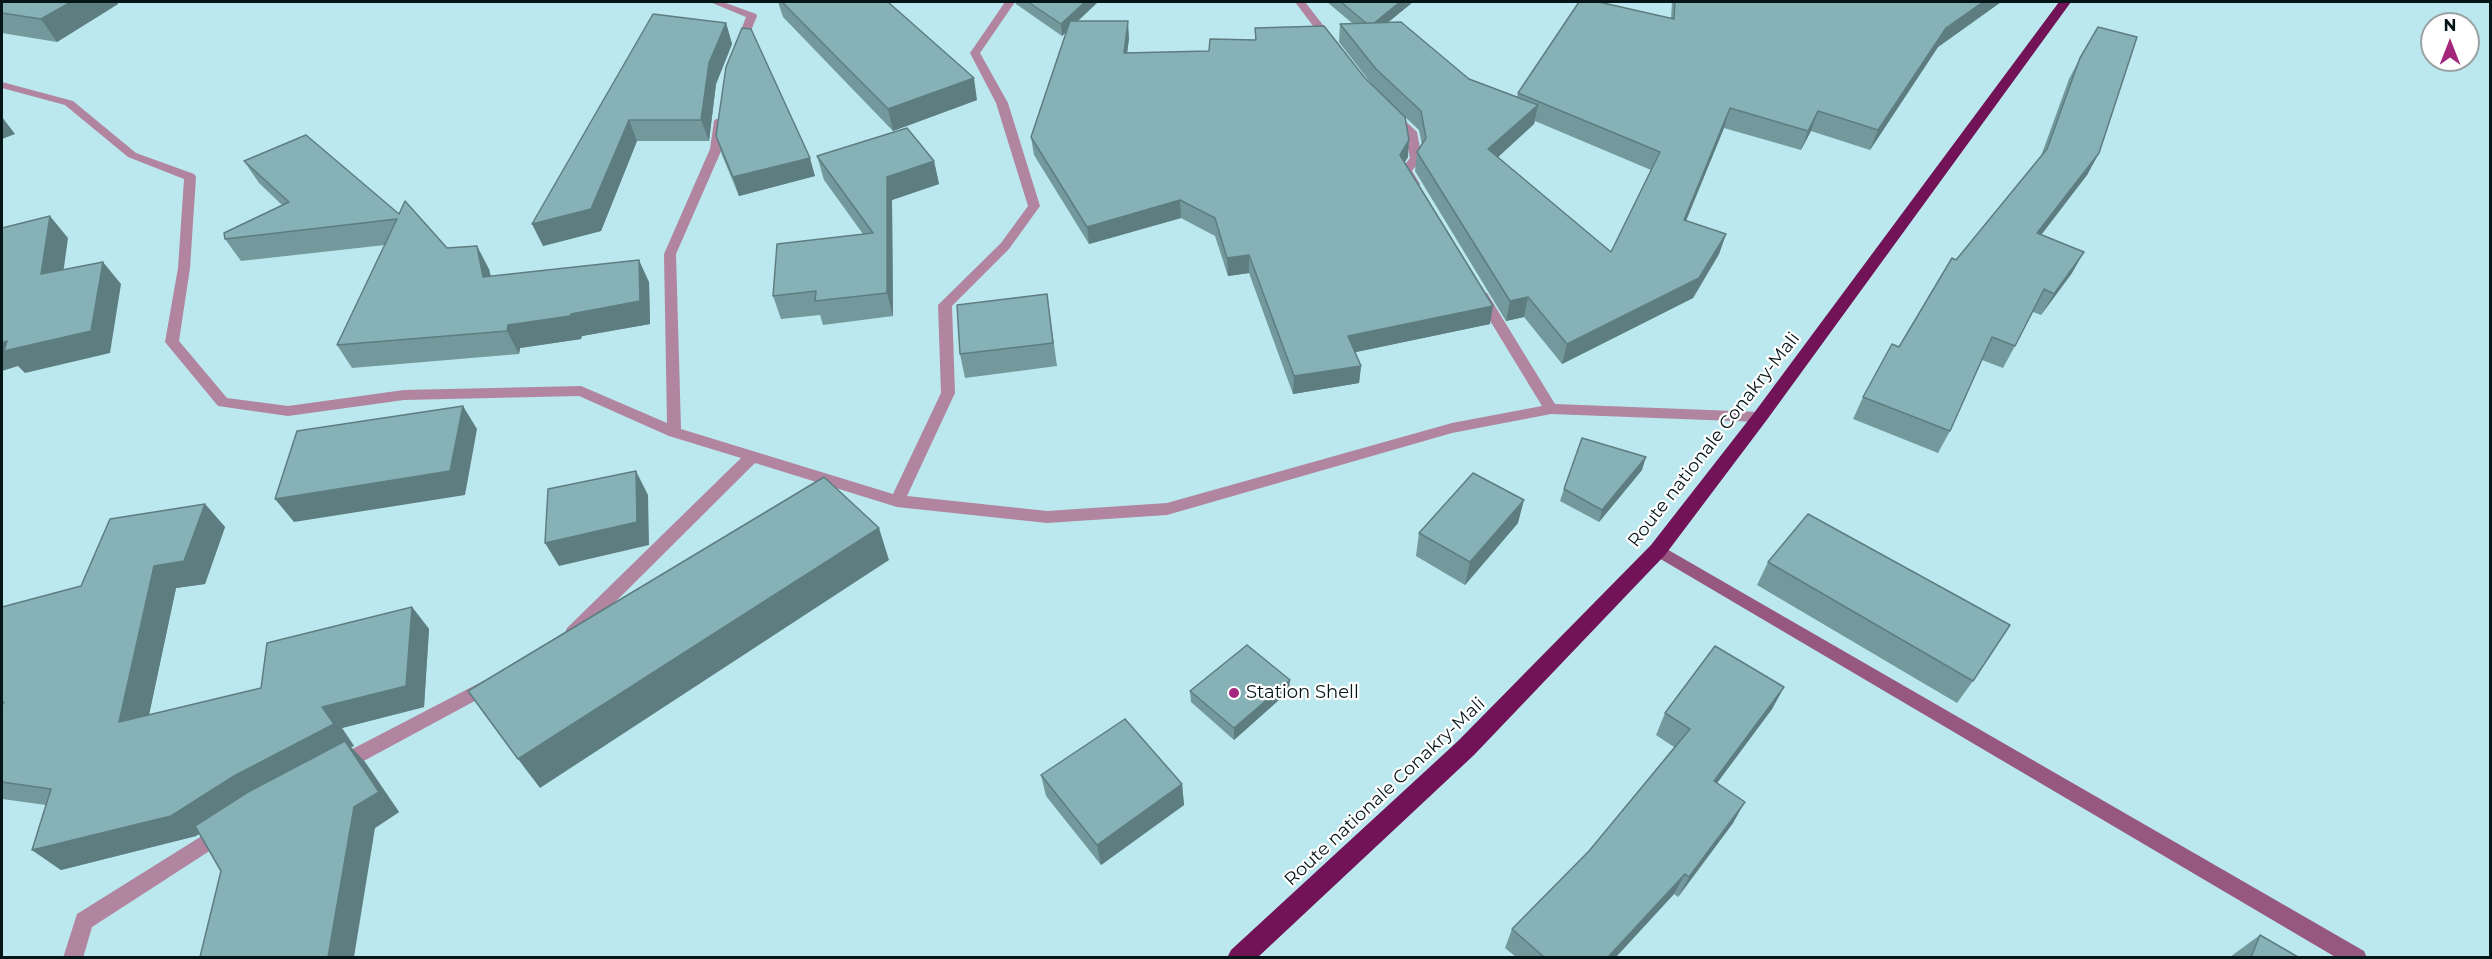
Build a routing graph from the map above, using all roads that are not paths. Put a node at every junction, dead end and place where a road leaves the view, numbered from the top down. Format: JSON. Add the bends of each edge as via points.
{"nodes":[{"id":1,"x":715,"y":2,"type":"edge"},
{"id":2,"x":1010,"y":2,"type":"edge"},
{"id":3,"x":1300,"y":2,"type":"edge"},
{"id":4,"x":2065,"y":2,"type":"edge"},
{"id":5,"x":736,"y":54,"type":"edge"},
{"id":6,"x":1342,"y":56,"type":"edge"},
{"id":7,"x":2,"y":85,"type":"edge"},
{"id":8,"x":722,"y":105,"type":"edge"},
{"id":9,"x":1386,"y":108,"type":"edge"},
{"id":10,"x":1418,"y":191,"type":"edge"},
{"id":11,"x":1472,"y":280,"type":"edge"},
{"id":12,"x":1551,"y":409,"type":"junction"},
{"id":13,"x":1760,"y":417,"type":"junction"},
{"id":14,"x":674,"y":432,"type":"junction"},
{"id":15,"x":753,"y":456,"type":"junction"},
{"id":16,"x":897,"y":501,"type":"junction"},
{"id":17,"x":1658,"y":550,"type":"junction"},
{"id":18,"x":558,"y":648,"type":"edge"},
{"id":19,"x":505,"y":676,"type":"edge"},
{"id":20,"x":327,"y":771,"type":"edge"},
{"id":21,"x":234,"y":824,"type":"edge"},
{"id":22,"x":73,"y":957,"type":"edge"},
{"id":23,"x":1239,"y":957,"type":"edge"},
{"id":24,"x":2357,"y":957,"type":"edge"}],
"edges":[{"from":1,"to":5,"type":"street","via":[[752,16]]},
{"from":2,"to":16,"type":"street","via":[[975,53],[1002,104],[1034,206],[1005,246],[945,305],[948,393]]},
{"from":3,"to":6,"type":"street"},
{"from":4,"to":13,"type":"highway","name":"Route nationale Conakry-Mali"},
{"from":7,"to":14,"type":"street","via":[[69,103],[132,155],[190,177],[184,268],[172,342],[223,402],[288,411],[404,395],[581,391]]},
{"from":8,"to":14,"type":"street","via":[[716,149],[670,254]]},
{"from":9,"to":10,"type":"street","via":[[1411,132],[1416,158],[1406,171]]},
{"from":11,"to":12,"type":"street"},
{"from":12,"to":13,"type":"street"},
{"from":12,"to":16,"type":"street","via":[[1452,428],[1167,509],[1047,517]]},
{"from":13,"to":17,"type":"highway","name":"Route nationale Conakry-Mali"},
{"from":14,"to":15,"type":"street"},
{"from":15,"to":16,"type":"street"},
{"from":15,"to":18,"type":"street"},
{"from":17,"to":23,"type":"highway","name":"Route nationale Conakry-Mali","via":[[1466,748]]},
{"from":17,"to":24,"type":"street"},
{"from":19,"to":20,"type":"street"},
{"from":21,"to":22,"type":"street","via":[[84,921]]}]}
